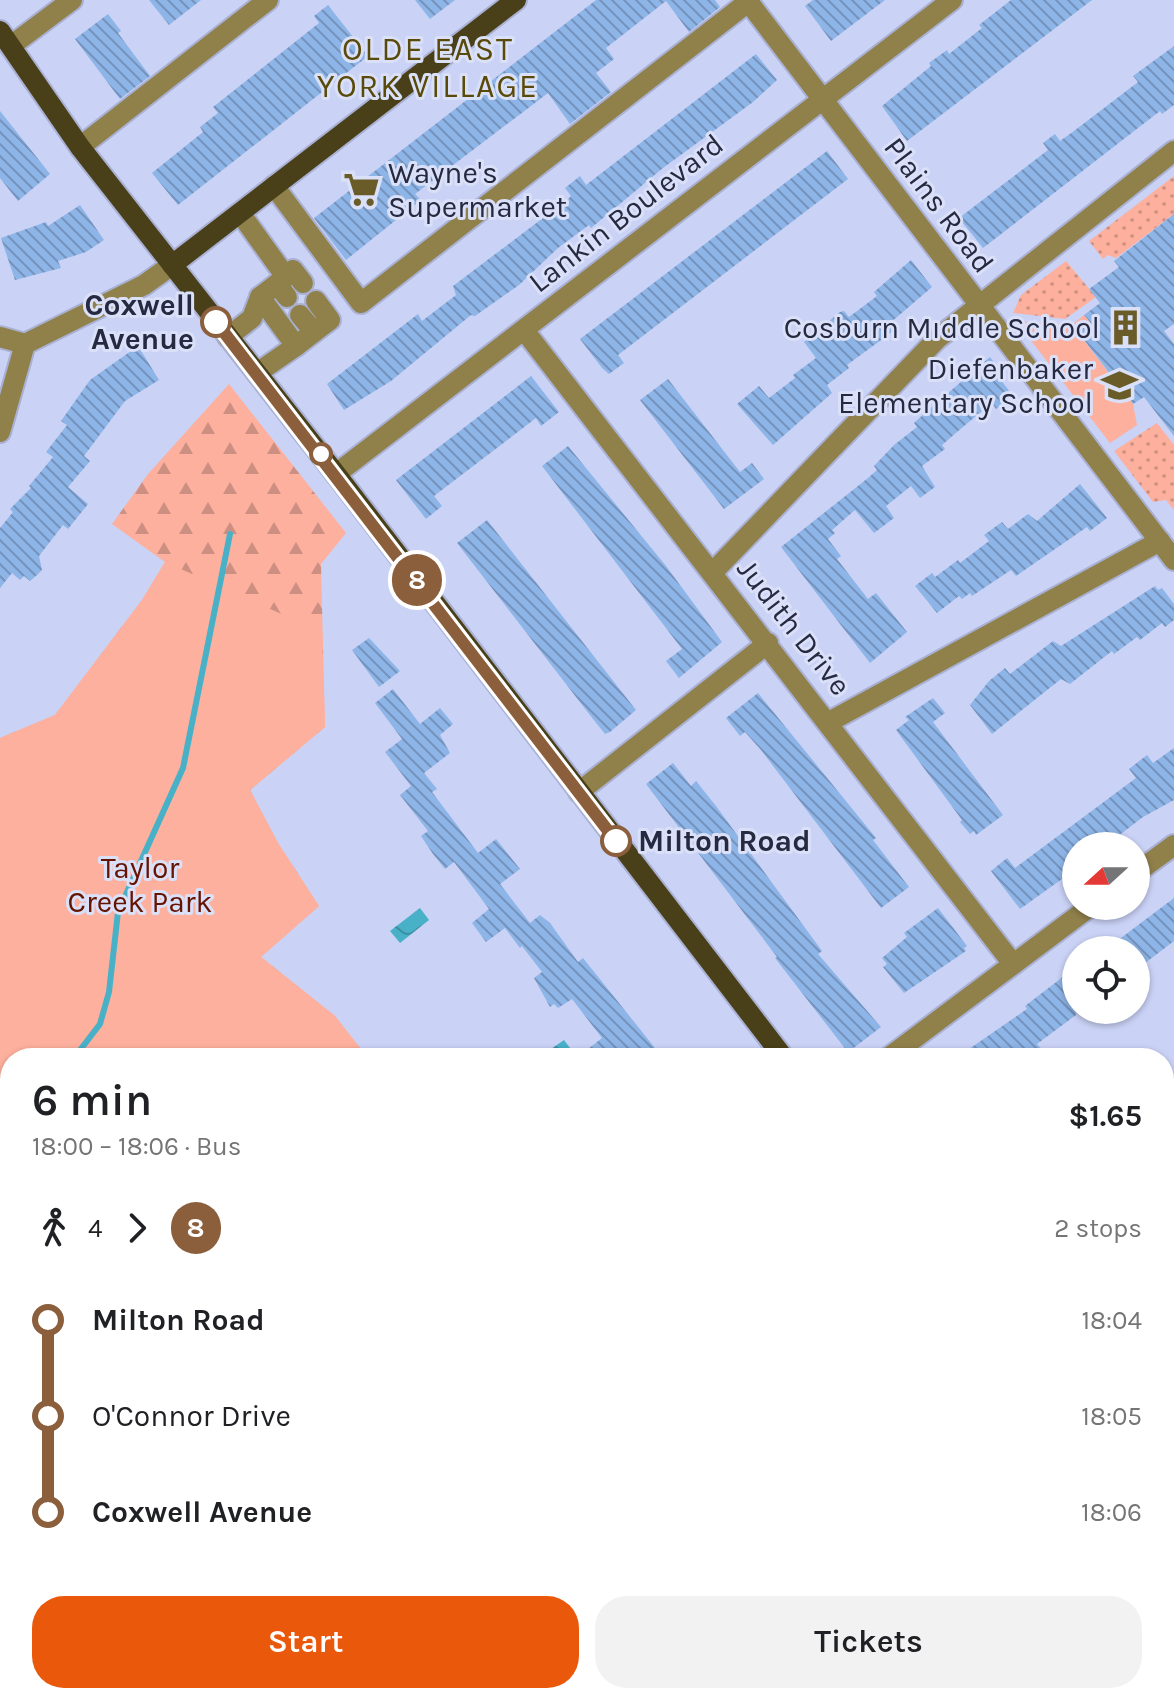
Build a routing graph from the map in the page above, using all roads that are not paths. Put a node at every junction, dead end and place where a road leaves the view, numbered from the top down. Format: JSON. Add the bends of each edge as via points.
{"nodes":[{"id":1,"x":72,"y":0,"type":"edge"},
{"id":2,"x":268,"y":0,"type":"edge"},
{"id":3,"x":516,"y":0,"type":"edge"},
{"id":4,"x":952,"y":0,"type":"edge"},
{"id":5,"x":747,"y":1,"type":"edge"},
{"id":6,"x":6,"y":38,"type":"edge"},
{"id":7,"x":822,"y":100,"type":"junction"},
{"id":8,"x":80,"y":147,"type":"junction"},
{"id":9,"x":1174,"y":151,"type":"edge"},
{"id":10,"x":274,"y":186,"type":"junction"},
{"id":11,"x":240,"y":213,"type":"junction"},
{"id":12,"x":172,"y":265,"type":"junction"},
{"id":13,"x":260,"y":297,"type":"junction"},
{"id":14,"x":316,"y":301,"type":"dead end"},
{"id":15,"x":977,"y":304,"type":"junction"},
{"id":16,"x":300,"y":315,"type":"dead end"},
{"id":17,"x":524,"y":330,"type":"junction"},
{"id":18,"x":314,"y":332,"type":"junction"},
{"id":19,"x":0,"y":337,"type":"edge"},
{"id":20,"x":228,"y":337,"type":"junction"},
{"id":21,"x":25,"y":344,"type":"junction"},
{"id":22,"x":296,"y":346,"type":"junction"},
{"id":23,"x":257,"y":373,"type":"junction"},
{"id":24,"x":0,"y":432,"type":"edge"},
{"id":25,"x":336,"y":474,"type":"junction"},
{"id":26,"x":1160,"y":541,"type":"junction"},
{"id":27,"x":1174,"y":560,"type":"edge"},
{"id":28,"x":713,"y":572,"type":"junction"},
{"id":29,"x":768,"y":643,"type":"junction"},
{"id":30,"x":829,"y":722,"type":"junction"},
{"id":31,"x":579,"y":792,"type":"junction"},
{"id":32,"x":1174,"y":845,"type":"edge"},
{"id":33,"x":1150,"y":863,"type":"edge"},
{"id":34,"x":1072,"y":920,"type":"edge"},
{"id":35,"x":1013,"y":964,"type":"junction"},
{"id":36,"x":776,"y":1048,"type":"edge"},
{"id":37,"x":901,"y":1048,"type":"edge"}],
"edges":[{"from":1,"to":6,"type":"street"},
{"from":2,"to":8,"type":"street"},
{"from":3,"to":10,"type":"main road"},
{"from":4,"to":7,"type":"street","name":"Lankin Boulevard"},
{"from":5,"to":7,"type":"street","name":"Plains Road"},
{"from":5,"to":10,"type":"street","via":[[361,303]]},
{"from":6,"to":8,"type":"main road"},
{"from":7,"to":15,"type":"street","name":"Plains Road"},
{"from":7,"to":17,"type":"street","name":"Lankin Boulevard"},
{"from":8,"to":12,"type":"main road"},
{"from":9,"to":15,"type":"street"},
{"from":10,"to":11,"type":"main road"},
{"from":11,"to":12,"type":"main road"},
{"from":11,"to":13,"type":"street","via":[[288,285]]},
{"from":12,"to":20,"type":"main road"},
{"from":12,"to":21,"type":"street","via":[[144,285]]},
{"from":13,"to":20,"type":"street","via":[[252,318]]},
{"from":13,"to":22,"type":"street"},
{"from":14,"to":18,"type":"street","via":[[330,320]]},
{"from":15,"to":26,"type":"street","name":"Plains Road"},
{"from":15,"to":28,"type":"street"},
{"from":16,"to":18,"type":"street"},
{"from":17,"to":25,"type":"street","name":"Lankin Boulevard"},
{"from":17,"to":28,"type":"street","name":"Judith Drive"},
{"from":18,"to":22,"type":"street"},
{"from":19,"to":21,"type":"street"},
{"from":20,"to":23,"type":"main road"},
{"from":21,"to":24,"type":"street"},
{"from":22,"to":23,"type":"street"},
{"from":23,"to":25,"type":"main road"},
{"from":25,"to":31,"type":"main road"},
{"from":26,"to":27,"type":"street","name":"Plains Road"},
{"from":26,"to":30,"type":"street"},
{"from":28,"to":29,"type":"street","name":"Judith Drive"},
{"from":29,"to":30,"type":"street","name":"Judith Drive"},
{"from":29,"to":31,"type":"street"},
{"from":30,"to":35,"type":"street","name":"Judith Drive"},
{"from":31,"to":36,"type":"main road"},
{"from":32,"to":33,"type":"street"},
{"from":34,"to":35,"type":"street"},
{"from":35,"to":37,"type":"street"}]}
